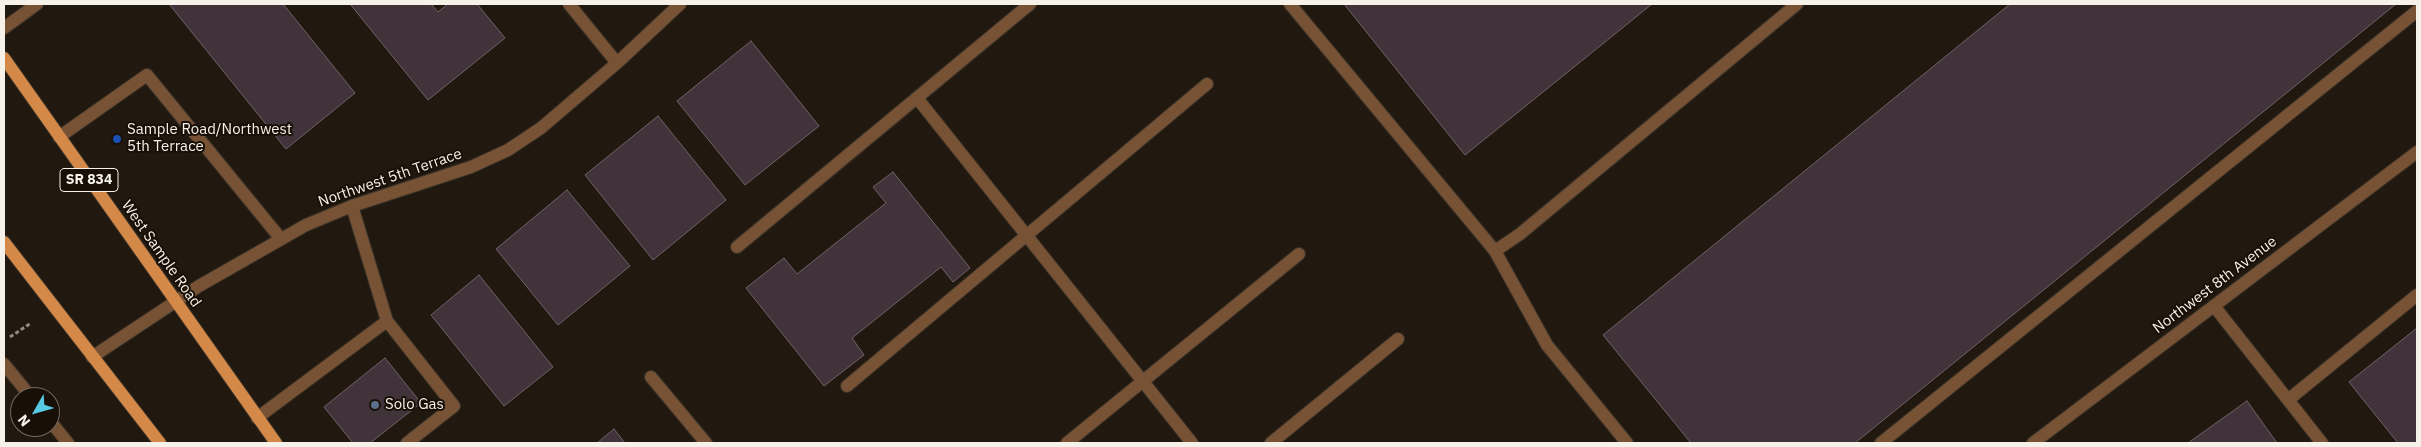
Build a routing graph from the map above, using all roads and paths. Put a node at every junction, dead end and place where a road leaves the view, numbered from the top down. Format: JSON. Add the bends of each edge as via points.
{"nodes":[{"id":1,"x":37,"y":4,"type":"edge"},
{"id":2,"x":569,"y":4,"type":"edge"},
{"id":3,"x":680,"y":4,"type":"edge"},
{"id":4,"x":1030,"y":4,"type":"edge"},
{"id":5,"x":1290,"y":4,"type":"edge"},
{"id":6,"x":1797,"y":4,"type":"edge"},
{"id":7,"x":2417,"y":12,"type":"edge"},
{"id":8,"x":4,"y":28,"type":"edge"},
{"id":9,"x":4,"y":58,"type":"edge"},
{"id":10,"x":617,"y":63,"type":"junction"},
{"id":11,"x":1207,"y":84,"type":"dead end"},
{"id":12,"x":917,"y":98,"type":"junction"},
{"id":13,"x":59,"y":137,"type":"junction"},
{"id":14,"x":2417,"y":152,"type":"edge"},
{"id":15,"x":352,"y":206,"type":"junction"},
{"id":16,"x":1026,"y":235,"type":"junction"},
{"id":17,"x":282,"y":239,"type":"junction"},
{"id":18,"x":4,"y":242,"type":"edge"},
{"id":19,"x":737,"y":247,"type":"dead end"},
{"id":20,"x":1495,"y":252,"type":"junction"},
{"id":21,"x":1299,"y":254,"type":"dead end"},
{"id":22,"x":2417,"y":295,"type":"edge"},
{"id":23,"x":175,"y":302,"type":"junction"},
{"id":24,"x":2214,"y":306,"type":"junction"},
{"id":25,"x":387,"y":321,"type":"junction"},
{"id":26,"x":32,"y":323,"type":"dead end"},
{"id":27,"x":10,"y":337,"type":"dead end"},
{"id":28,"x":1398,"y":339,"type":"dead end"},
{"id":29,"x":92,"y":357,"type":"junction"},
{"id":30,"x":4,"y":364,"type":"edge"},
{"id":31,"x":651,"y":377,"type":"dead end"},
{"id":32,"x":1144,"y":382,"type":"junction"},
{"id":33,"x":847,"y":386,"type":"dead end"},
{"id":34,"x":22,"y":387,"type":"edge"},
{"id":35,"x":2288,"y":400,"type":"junction"},
{"id":36,"x":257,"y":418,"type":"junction"},
{"id":37,"x":60,"y":433,"type":"edge"},
{"id":38,"x":68,"y":443,"type":"edge"},
{"id":39,"x":160,"y":443,"type":"edge"},
{"id":40,"x":276,"y":443,"type":"edge"},
{"id":41,"x":407,"y":443,"type":"edge"},
{"id":42,"x":706,"y":443,"type":"edge"},
{"id":43,"x":1067,"y":443,"type":"edge"},
{"id":44,"x":1192,"y":443,"type":"edge"},
{"id":45,"x":1271,"y":443,"type":"edge"},
{"id":46,"x":1627,"y":443,"type":"edge"},
{"id":47,"x":1881,"y":443,"type":"edge"},
{"id":48,"x":2033,"y":443,"type":"edge"},
{"id":49,"x":2322,"y":443,"type":"edge"}],
"edges":[{"from":1,"to":8,"type":"street"},
{"from":2,"to":10,"type":"street"},
{"from":3,"to":10,"type":"street","name":"Northwest 5th Terrace"},
{"from":4,"to":12,"type":"street"},
{"from":5,"to":20,"type":"street"},
{"from":6,"to":20,"type":"street"},
{"from":7,"to":47,"type":"street"},
{"from":9,"to":13,"type":"main road","name":"West Sample Road","number":"SR 834"},
{"from":10,"to":15,"type":"street","name":"Northwest 5th Terrace","via":[[541,128],[508,150],[471,167]]},
{"from":11,"to":16,"type":"street"},
{"from":12,"to":16,"type":"street"},
{"from":12,"to":19,"type":"street"},
{"from":13,"to":17,"type":"street","via":[[147,75]]},
{"from":13,"to":23,"type":"main road","name":"West Sample Road","number":"SR 834"},
{"from":14,"to":24,"type":"street","name":"Northwest 8th Avenue"},
{"from":15,"to":17,"type":"street","name":"Northwest 5th Terrace"},
{"from":15,"to":25,"type":"street"},
{"from":16,"to":32,"type":"street"},
{"from":16,"to":33,"type":"street"},
{"from":17,"to":23,"type":"street","name":"Northwest 5th Terrace"},
{"from":18,"to":29,"type":"main road"},
{"from":20,"to":46,"type":"street","via":[[1547,345]]},
{"from":21,"to":32,"type":"street"},
{"from":22,"to":35,"type":"street"},
{"from":23,"to":29,"type":"street","name":"Northwest 5th Terrace"},
{"from":23,"to":36,"type":"main road","name":"West Sample Road","number":"SR 834"},
{"from":24,"to":35,"type":"street"},
{"from":24,"to":48,"type":"street","name":"Northwest 8th Avenue"},
{"from":25,"to":36,"type":"street"},
{"from":25,"to":41,"type":"street","via":[[454,406]]},
{"from":26,"to":27,"type":"path"},
{"from":28,"to":45,"type":"street"},
{"from":29,"to":39,"type":"main road"},
{"from":30,"to":34,"type":"street"},
{"from":31,"to":42,"type":"street"},
{"from":32,"to":43,"type":"street"},
{"from":32,"to":44,"type":"street"},
{"from":35,"to":49,"type":"street"},
{"from":36,"to":40,"type":"main road","name":"West Sample Road","number":"SR 834"},
{"from":37,"to":38,"type":"street"}]}
